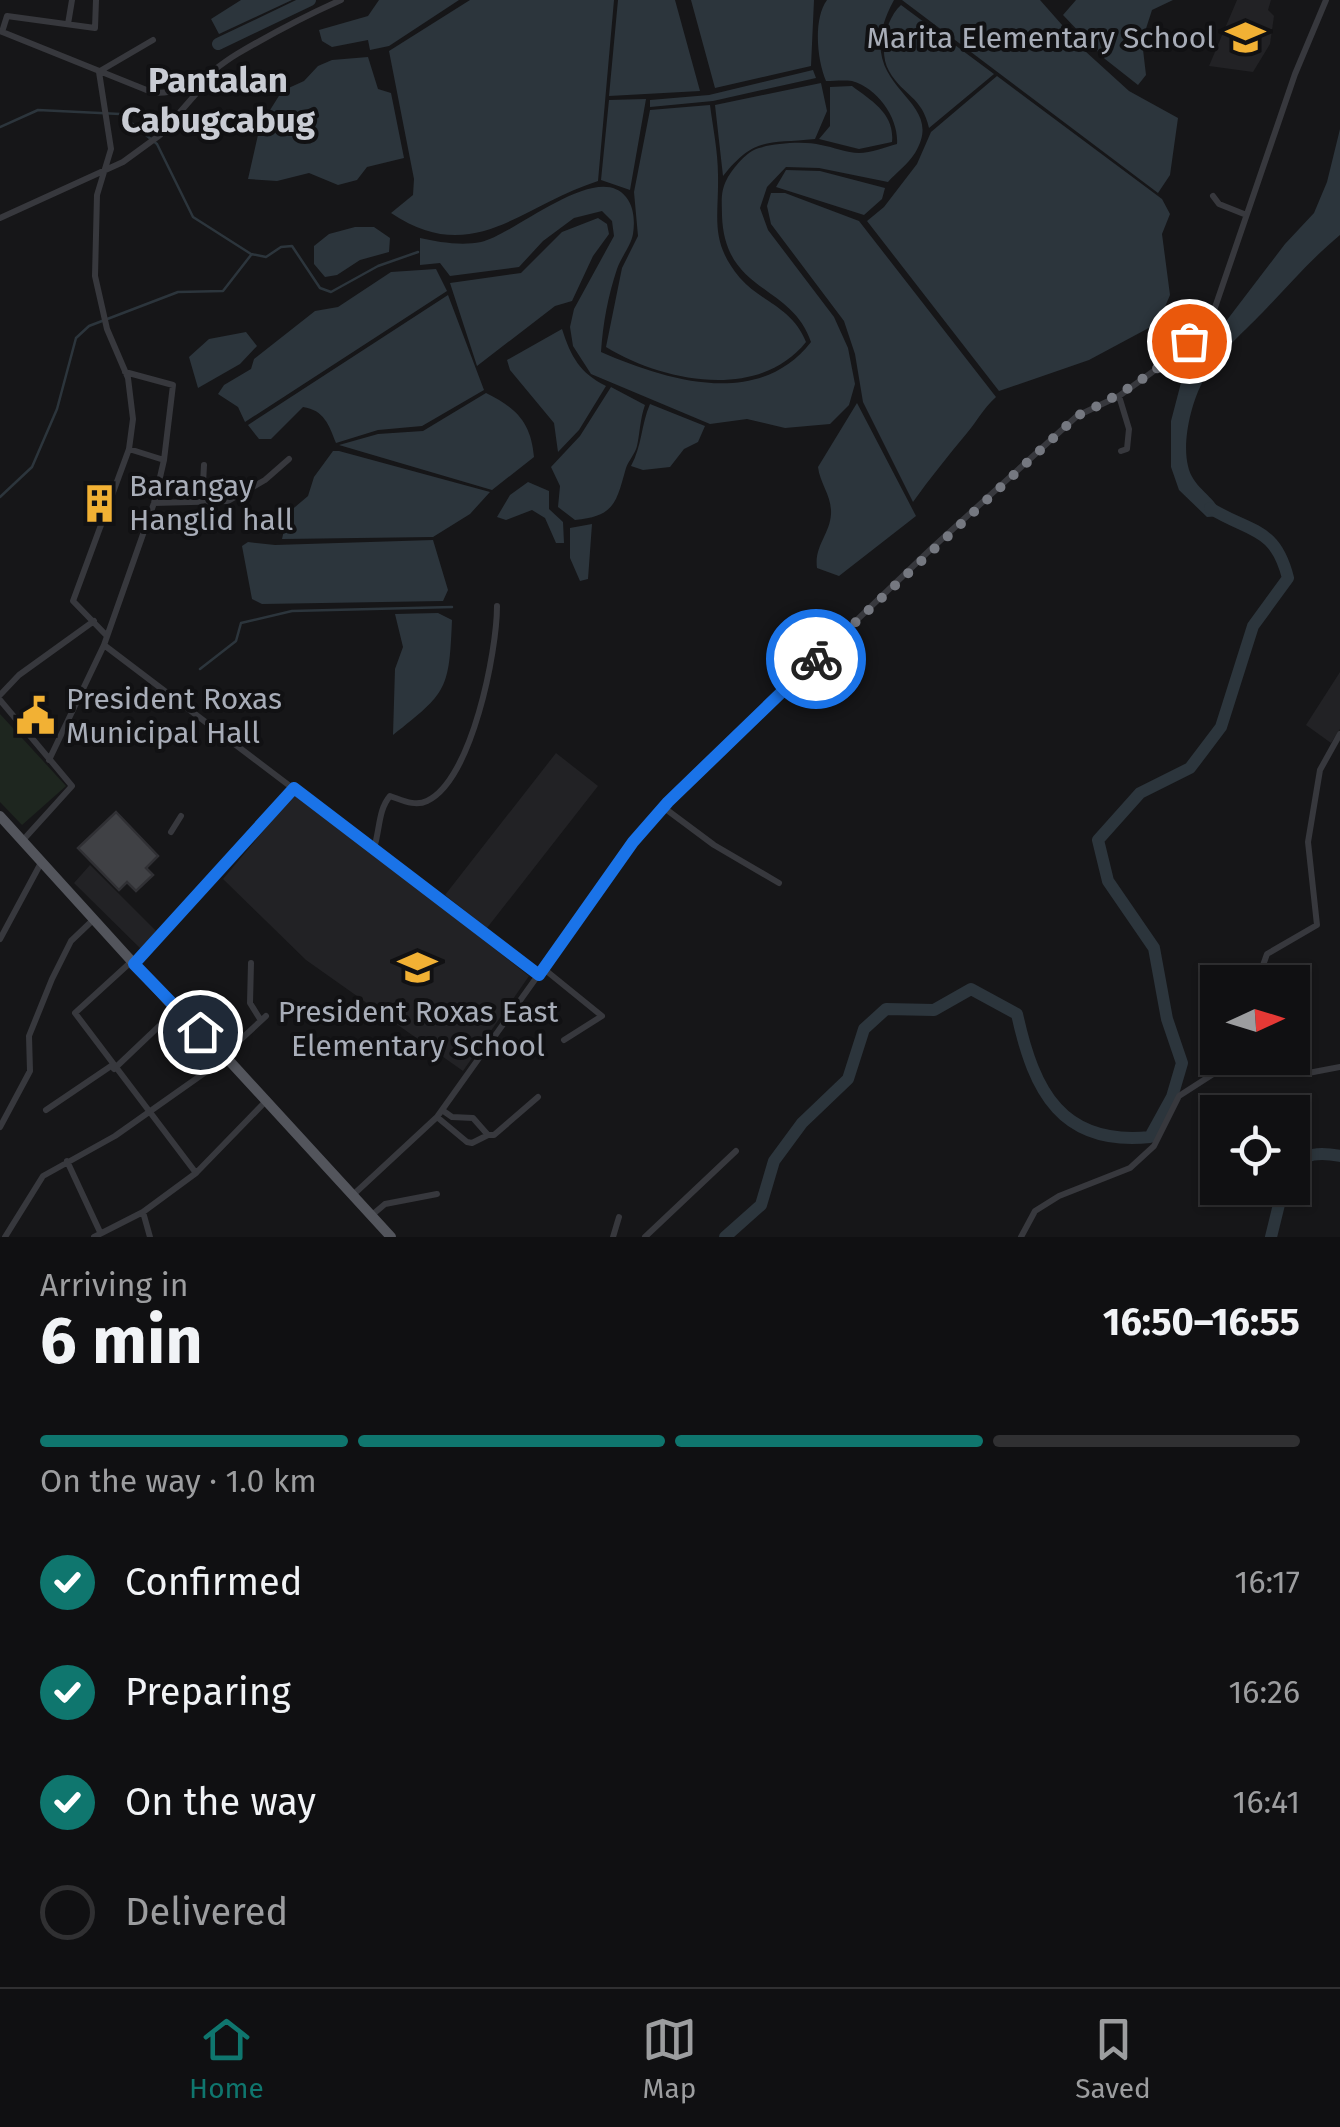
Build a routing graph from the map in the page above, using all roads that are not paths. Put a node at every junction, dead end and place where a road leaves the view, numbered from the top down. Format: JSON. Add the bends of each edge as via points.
{"nodes":[{"id":1,"x":72,"y":0,"type":"edge"},
{"id":2,"x":96,"y":0,"type":"edge"},
{"id":3,"x":341,"y":0,"type":"edge"},
{"id":4,"x":1326,"y":0,"type":"edge"},
{"id":5,"x":68,"y":24,"type":"junction"},
{"id":6,"x":1,"y":32,"type":"edge"},
{"id":7,"x":153,"y":40,"type":"dead end"},
{"id":8,"x":98,"y":72,"type":"junction"},
{"id":9,"x":210,"y":78,"type":"junction"},
{"id":10,"x":107,"y":168,"type":"junction"},
{"id":11,"x":1213,"y":196,"type":"dead end"},
{"id":12,"x":1244,"y":214,"type":"junction"},
{"id":13,"x":0,"y":218,"type":"edge"},
{"id":14,"x":124,"y":372,"type":"junction"},
{"id":15,"x":1119,"y":396,"type":"junction"},
{"id":16,"x":129,"y":449,"type":"junction"},
{"id":17,"x":1121,"y":452,"type":"dead end"},
{"id":18,"x":289,"y":459,"type":"dead end"},
{"id":19,"x":164,"y":460,"type":"junction"},
{"id":20,"x":204,"y":465,"type":"dead end"},
{"id":21,"x":202,"y":502,"type":"junction"},
{"id":22,"x":154,"y":503,"type":"junction"},
{"id":23,"x":496,"y":606,"type":"dead end"},
{"id":24,"x":94,"y":620,"type":"junction"},
{"id":25,"x":106,"y":635,"type":"junction"},
{"id":26,"x":104,"y":645,"type":"junction"},
{"id":27,"x":0,"y":697,"type":"edge"},
{"id":28,"x":1340,"y":734,"type":"edge"},
{"id":29,"x":49,"y":760,"type":"junction"},
{"id":30,"x":294,"y":788,"type":"junction"},
{"id":31,"x":663,"y":807,"type":"junction"},
{"id":32,"x":0,"y":816,"type":"edge"},
{"id":33,"x":180,"y":816,"type":"dead end"},
{"id":34,"x":172,"y":832,"type":"dead end"},
{"id":35,"x":24,"y":839,"type":"junction"},
{"id":36,"x":374,"y":848,"type":"junction"},
{"id":37,"x":42,"y":860,"type":"junction"},
{"id":38,"x":779,"y":883,"type":"dead end"},
{"id":39,"x":93,"y":920,"type":"junction"},
{"id":40,"x":0,"y":940,"type":"edge"},
{"id":41,"x":133,"y":963,"type":"junction"},
{"id":42,"x":250,"y":964,"type":"dead end"},
{"id":43,"x":1262,"y":965,"type":"edge"},
{"id":44,"x":541,"y":972,"type":"junction"},
{"id":45,"x":176,"y":1010,"type":"junction"},
{"id":46,"x":564,"y":1040,"type":"dead end"},
{"id":47,"x":225,"y":1056,"type":"junction"},
{"id":48,"x":112,"y":1067,"type":"junction"},
{"id":49,"x":1340,"y":1067,"type":"edge"},
{"id":50,"x":1310,"y":1073,"type":"edge"},
{"id":51,"x":1213,"y":1075,"type":"edge"},
{"id":52,"x":538,"y":1097,"type":"dead end"},
{"id":53,"x":267,"y":1100,"type":"junction"},
{"id":54,"x":46,"y":1110,"type":"dead end"},
{"id":55,"x":150,"y":1113,"type":"junction"},
{"id":56,"x":440,"y":1114,"type":"junction"},
{"id":57,"x":0,"y":1127,"type":"edge"},
{"id":58,"x":488,"y":1134,"type":"junction"},
{"id":59,"x":736,"y":1151,"type":"dead end"},
{"id":60,"x":67,"y":1161,"type":"junction"},
{"id":61,"x":196,"y":1173,"type":"junction"},
{"id":62,"x":354,"y":1194,"type":"junction"},
{"id":63,"x":438,"y":1194,"type":"dead end"},
{"id":64,"x":143,"y":1212,"type":"junction"},
{"id":65,"x":372,"y":1214,"type":"junction"},
{"id":66,"x":619,"y":1217,"type":"dead end"},
{"id":67,"x":97,"y":1235,"type":"edge"},
{"id":68,"x":5,"y":1237,"type":"edge"},
{"id":69,"x":150,"y":1237,"type":"edge"},
{"id":70,"x":391,"y":1237,"type":"edge"},
{"id":71,"x":613,"y":1237,"type":"edge"},
{"id":72,"x":646,"y":1237,"type":"edge"},
{"id":73,"x":1020,"y":1237,"type":"edge"}],
"edges":[{"from":1,"to":5,"type":"street"},
{"from":2,"to":5,"type":"street","via":[[95,28]]},
{"from":3,"to":9,"type":"street","via":[[232,57]]},
{"from":4,"to":12,"type":"street"},
{"from":5,"to":6,"type":"street","via":[[7,16]]},
{"from":6,"to":8,"type":"street"},
{"from":7,"to":8,"type":"street"},
{"from":8,"to":9,"type":"street","via":[[154,93],[174,93]]},
{"from":8,"to":10,"type":"street"},
{"from":9,"to":10,"type":"street","via":[[160,135]]},
{"from":10,"to":13,"type":"street"},
{"from":10,"to":14,"type":"street","via":[[97,195],[95,276]]},
{"from":11,"to":12,"type":"street"},
{"from":12,"to":15,"type":"street","via":[[1210,322]]},
{"from":14,"to":16,"type":"street","via":[[133,419]]},
{"from":14,"to":19,"type":"street","via":[[173,385]]},
{"from":15,"to":17,"type":"street","via":[[1129,429]]},
{"from":15,"to":31,"type":"street","via":[[1077,416]]},
{"from":16,"to":19,"type":"street"},
{"from":16,"to":24,"type":"street","via":[[73,601]]},
{"from":18,"to":21,"type":"street","via":[[228,502]]},
{"from":19,"to":22,"type":"street"},
{"from":20,"to":21,"type":"street"},
{"from":21,"to":22,"type":"street"},
{"from":22,"to":25,"type":"street"},
{"from":23,"to":36,"type":"street","via":[[497,640],[459,771],[428,800],[410,804],[390,796],[381,807]]},
{"from":24,"to":25,"type":"street"},
{"from":24,"to":27,"type":"street"},
{"from":25,"to":26,"type":"street"},
{"from":26,"to":29,"type":"street"},
{"from":26,"to":30,"type":"street"},
{"from":27,"to":29,"type":"street"},
{"from":28,"to":43,"type":"street","via":[[1320,770],[1308,842],[1317,925],[1266,954]]},
{"from":29,"to":35,"type":"street","via":[[72,786]]},
{"from":30,"to":36,"type":"street"},
{"from":30,"to":41,"type":"street"},
{"from":31,"to":38,"type":"street"},
{"from":31,"to":44,"type":"street"},
{"from":32,"to":35,"type":"main road"},
{"from":33,"to":34,"type":"street"},
{"from":35,"to":37,"type":"main road"},
{"from":36,"to":44,"type":"street"},
{"from":37,"to":39,"type":"main road"},
{"from":37,"to":40,"type":"street"},
{"from":39,"to":41,"type":"main road"},
{"from":39,"to":57,"type":"street","via":[[71,941],[52,979],[29,1036],[30,1071]]},
{"from":41,"to":45,"type":"main road"},
{"from":41,"to":48,"type":"street","via":[[75,1014]]},
{"from":42,"to":47,"type":"street","via":[[250,1003],[263,1018]]},
{"from":44,"to":46,"type":"street","via":[[602,1016]]},
{"from":44,"to":56,"type":"street"},
{"from":45,"to":47,"type":"main road"},
{"from":45,"to":48,"type":"street"},
{"from":47,"to":53,"type":"main road"},
{"from":47,"to":55,"type":"street"},
{"from":48,"to":54,"type":"street"},
{"from":48,"to":55,"type":"street"},
{"from":49,"to":50,"type":"street"},
{"from":51,"to":73,"type":"street","via":[[1179,1096],[1154,1146],[1130,1168],[1035,1210]]},
{"from":52,"to":58,"type":"street"},
{"from":53,"to":61,"type":"street"},
{"from":53,"to":62,"type":"main road"},
{"from":55,"to":60,"type":"street"},
{"from":55,"to":61,"type":"street"},
{"from":56,"to":58,"type":"street","via":[[473,1118]]},
{"from":56,"to":58,"type":"street","via":[[467,1142]]},
{"from":56,"to":62,"type":"street"},
{"from":59,"to":72,"type":"street"},
{"from":60,"to":67,"type":"street"},
{"from":60,"to":68,"type":"street","via":[[43,1176]]},
{"from":61,"to":64,"type":"street"},
{"from":62,"to":65,"type":"main road"},
{"from":63,"to":65,"type":"street","via":[[385,1204]]},
{"from":64,"to":67,"type":"street"},
{"from":64,"to":69,"type":"street"},
{"from":65,"to":70,"type":"main road"},
{"from":66,"to":71,"type":"street"}]}
